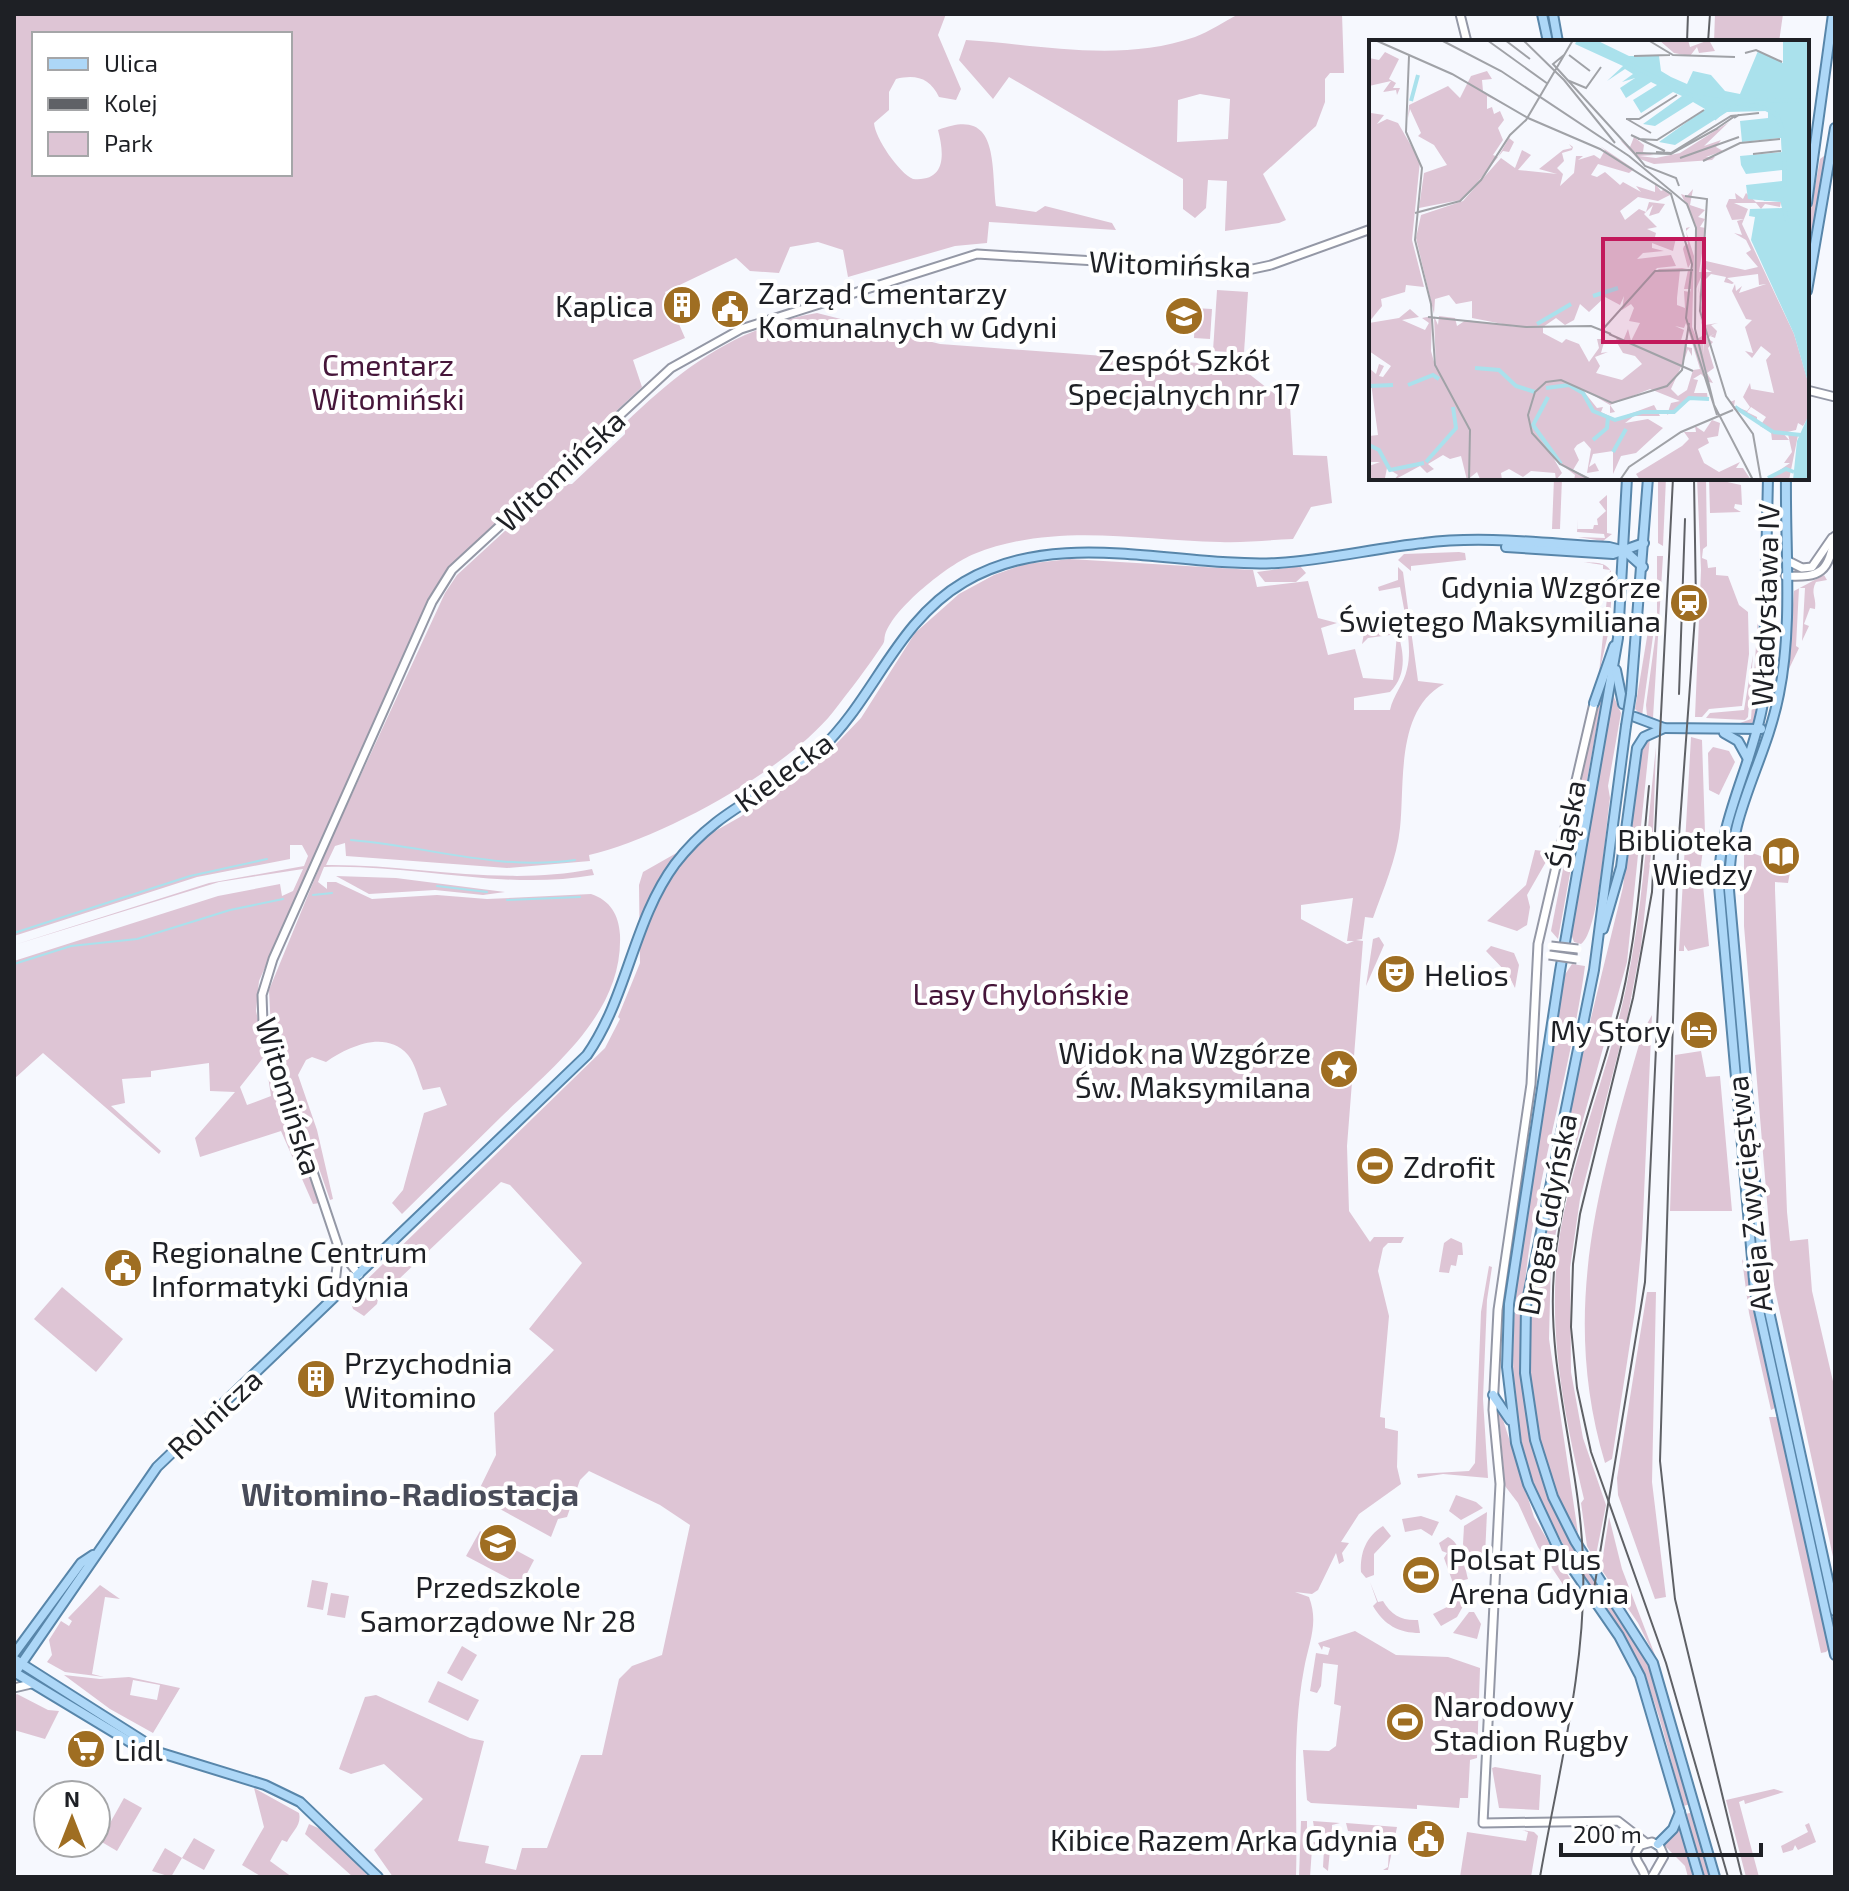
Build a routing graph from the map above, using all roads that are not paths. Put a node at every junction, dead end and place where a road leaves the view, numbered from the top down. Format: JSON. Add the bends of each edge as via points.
{"nodes":[{"id":1,"x":1460,"y":14,"type":"edge"},
{"id":2,"x":1542,"y":14,"type":"edge"},
{"id":3,"x":1553,"y":14,"type":"edge"},
{"id":4,"x":1833,"y":14,"type":"edge"},
{"id":5,"x":1466,"y":40,"type":"edge"},
{"id":6,"x":1548,"y":40,"type":"edge"},
{"id":7,"x":1558,"y":40,"type":"edge"},
{"id":8,"x":1835,"y":128,"type":"edge"},
{"id":9,"x":1809,"y":188,"type":"edge"},
{"id":10,"x":1369,"y":230,"type":"edge"},
{"id":11,"x":1809,"y":279,"type":"edge"},
{"id":12,"x":1809,"y":390,"type":"edge"},
{"id":13,"x":1835,"y":397,"type":"edge"},
{"id":14,"x":1627,"y":480,"type":"edge"},
{"id":15,"x":1641,"y":480,"type":"edge"},
{"id":16,"x":1648,"y":480,"type":"edge"},
{"id":17,"x":1768,"y":480,"type":"edge"},
{"id":18,"x":1786,"y":480,"type":"edge"},
{"id":19,"x":1646,"y":516,"type":"junction"},
{"id":20,"x":1835,"y":534,"type":"edge"},
{"id":21,"x":1474,"y":542,"type":"junction"},
{"id":22,"x":1644,"y":543,"type":"junction"},
{"id":23,"x":1625,"y":551,"type":"junction"},
{"id":24,"x":1605,"y":554,"type":"junction"},
{"id":25,"x":1785,"y":560,"type":"junction"},
{"id":26,"x":1643,"y":567,"type":"junction"},
{"id":27,"x":1766,"y":569,"type":"junction"},
{"id":28,"x":1624,"y":570,"type":"junction"},
{"id":29,"x":1785,"y":576,"type":"junction"},
{"id":30,"x":1800,"y":577,"type":"junction"},
{"id":31,"x":1785,"y":591,"type":"junction"},
{"id":32,"x":1618,"y":638,"type":"junction"},
{"id":33,"x":1615,"y":661,"type":"junction"},
{"id":34,"x":1594,"y":703,"type":"joint"},
{"id":35,"x":1623,"y":704,"type":"dead end"},
{"id":36,"x":1635,"y":717,"type":"dead end"},
{"id":37,"x":1771,"y":722,"type":"junction"},
{"id":38,"x":1664,"y":728,"type":"junction"},
{"id":39,"x":1716,"y":730,"type":"junction"},
{"id":40,"x":1758,"y":731,"type":"junction"},
{"id":41,"x":1748,"y":759,"type":"junction"},
{"id":42,"x":1599,"y":937,"type":"junction"},
{"id":43,"x":1538,"y":949,"type":"junction"},
{"id":44,"x":1596,"y":956,"type":"junction"},
{"id":45,"x":339,"y":1249,"type":"junction"},
{"id":46,"x":359,"y":1275,"type":"junction"},
{"id":47,"x":348,"y":1284,"type":"joint"},
{"id":48,"x":338,"y":1294,"type":"junction"},
{"id":49,"x":1493,"y":1395,"type":"junction"},
{"id":50,"x":1513,"y":1426,"type":"junction"},
{"id":51,"x":1835,"y":1611,"type":"edge"},
{"id":52,"x":1835,"y":1655,"type":"edge"},
{"id":53,"x":16,"y":1659,"type":"edge"},
{"id":54,"x":14,"y":1673,"type":"edge"},
{"id":55,"x":31,"y":1684,"type":"junction"},
{"id":56,"x":14,"y":1688,"type":"edge"},
{"id":57,"x":154,"y":1749,"type":"junction"},
{"id":58,"x":1680,"y":1811,"type":"junction"},
{"id":59,"x":1627,"y":1826,"type":"junction"},
{"id":60,"x":1645,"y":1842,"type":"junction"},
{"id":61,"x":1658,"y":1844,"type":"junction"},
{"id":62,"x":1638,"y":1848,"type":"junction"},
{"id":63,"x":1644,"y":1873,"type":"edge"},
{"id":64,"x":1653,"y":1874,"type":"edge"},
{"id":65,"x":378,"y":1877,"type":"edge"},
{"id":66,"x":1699,"y":1877,"type":"edge"},
{"id":67,"x":1715,"y":1877,"type":"edge"}],
"edges":[{"from":1,"to":5,"type":"street"},
{"from":2,"to":6,"type":"main road"},
{"from":3,"to":7,"type":"main road"},
{"from":4,"to":9,"type":"main road"},
{"from":8,"to":11,"type":"main road"},
{"from":10,"to":45,"type":"street","name":"Witomińska","via":[[1248,270],[971,255],[741,329],[702,348],[655,383],[461,562],[438,589],[267,972],[261,1003],[266,1037]]},
{"from":12,"to":13,"type":"street"},
{"from":14,"to":23,"type":"main road","name":"Droga Gdyńska"},
{"from":15,"to":19,"type":"main road"},
{"from":16,"to":19,"type":"main road"},
{"from":17,"to":27,"type":"main road","name":"Władysława IV"},
{"from":18,"to":25,"type":"main road","name":"Władysława IV"},
{"from":19,"to":22,"type":"main road","name":"Droga Gdyńska"},
{"from":20,"to":25,"type":"street","via":[[1812,567]]},
{"from":20,"to":30,"type":"street","via":[[1827,566]]},
{"from":21,"to":23,"type":"main road","name":"Kielecka"},
{"from":21,"to":24,"type":"main road","name":"Kielecka"},
{"from":21,"to":46,"type":"main road","name":"Kielecka","via":[[1425,542],[1306,560],[1244,563],[1050,554],[992,568],[946,594],[906,632],[824,746],[722,815],[674,866],[652,907],[610,1018],[579,1065]]},
{"from":22,"to":23,"type":"main road","name":"Kielecka"},
{"from":22,"to":26,"type":"main road","name":"Droga Gdyńska"},
{"from":23,"to":24,"type":"main road","name":"Kielecka"},
{"from":23,"to":26,"type":"main road"},
{"from":23,"to":28,"type":"main road","name":"Droga Gdyńska"},
{"from":24,"to":28,"type":"main road"},
{"from":25,"to":29,"type":"main road","name":"Władysława IV"},
{"from":26,"to":42,"type":"main road","name":"Droga Gdyńska","bridge":true},
{"from":27,"to":29,"type":"main road"},
{"from":27,"to":40,"type":"main road","name":"Władysława IV","via":[[1765,683]]},
{"from":28,"to":32,"type":"main road","name":"Droga Gdyńska"},
{"from":29,"to":30,"type":"street"},
{"from":29,"to":31,"type":"main road","name":"Władysława IV"},
{"from":30,"to":31,"type":"street"},
{"from":31,"to":37,"type":"main road","name":"Władysława IV","via":[[1783,672]]},
{"from":32,"to":33,"type":"main road","name":"Droga Gdyńska"},
{"from":32,"to":34,"type":"main road"},
{"from":33,"to":35,"type":"main road"},
{"from":33,"to":50,"type":"main road","name":"Droga Gdyńska","via":[[1566,929],[1509,1304],[1507,1367]]},
{"from":34,"to":43,"type":"street","name":"Śląska"},
{"from":36,"to":38,"type":"main road"},
{"from":37,"to":40,"type":"main road"},
{"from":37,"to":51,"type":"main road","name":"Aleja Zwycięstwa","via":[[1735,826],[1729,890],[1765,1293]]},
{"from":38,"to":39,"type":"main road"},
{"from":38,"to":42,"type":"main road","via":[[1644,737],[1637,748],[1621,867]]},
{"from":39,"to":40,"type":"main road"},
{"from":39,"to":41,"type":"main road","via":[[1735,738]]},
{"from":40,"to":41,"type":"main road","name":"Aleja Zwycięstwa"},
{"from":41,"to":52,"type":"main road","name":"Aleja Zwycięstwa","via":[[1726,821],[1719,877],[1752,1266]]},
{"from":42,"to":44,"type":"main road","name":"Droga Gdyńska"},
{"from":43,"to":44,"type":"street","bridge":true,"via":[[1578,949]]},
{"from":43,"to":44,"type":"street","bridge":true,"via":[[1577,959]]},
{"from":43,"to":49,"type":"street","name":"Śląska","via":[[1531,1084],[1499,1297]]},
{"from":44,"to":67,"type":"main road","name":"Droga Gdyńska","via":[[1526,1306],[1527,1398],[1543,1469],[1564,1523],[1653,1663]]},
{"from":45,"to":46,"type":"street","name":"Witomińska"},
{"from":45,"to":48,"type":"street","name":"Witomińska"},
{"from":46,"to":47,"type":"main road","name":"Kielecka"},
{"from":47,"to":48,"type":"main road","name":"Rolnicza"},
{"from":48,"to":53,"type":"main road","name":"Rolnicza","via":[[157,1467],[94,1555],[81,1563]]},
{"from":49,"to":50,"type":"main road"},
{"from":49,"to":59,"type":"street","name":"Śląska","via":[[1500,1484],[1483,1823],[1618,1821]]},
{"from":50,"to":58,"type":"main road","name":"Droga Gdyńska","via":[[1542,1518],[1640,1676]]},
{"from":53,"to":54,"type":"main road","name":"Rolnicza"},
{"from":53,"to":57,"type":"main road"},
{"from":54,"to":55,"type":"main road"},
{"from":55,"to":56,"type":"street"},
{"from":55,"to":57,"type":"main road","via":[[97,1725]]},
{"from":57,"to":65,"type":"main road","via":[[265,1785],[300,1802]]},
{"from":58,"to":61,"type":"main road","via":[[1673,1829]]},
{"from":58,"to":66,"type":"main road","name":"Droga Gdyńska"},
{"from":59,"to":60,"type":"street"},
{"from":59,"to":62,"type":"street"},
{"from":60,"to":61,"type":"street"},
{"from":60,"to":62,"type":"street"},
{"from":61,"to":64,"type":"street","via":[[1664,1860]]},
{"from":62,"to":63,"type":"street","via":[[1636,1861]]},
{"from":63,"to":64,"type":"street"}]}
